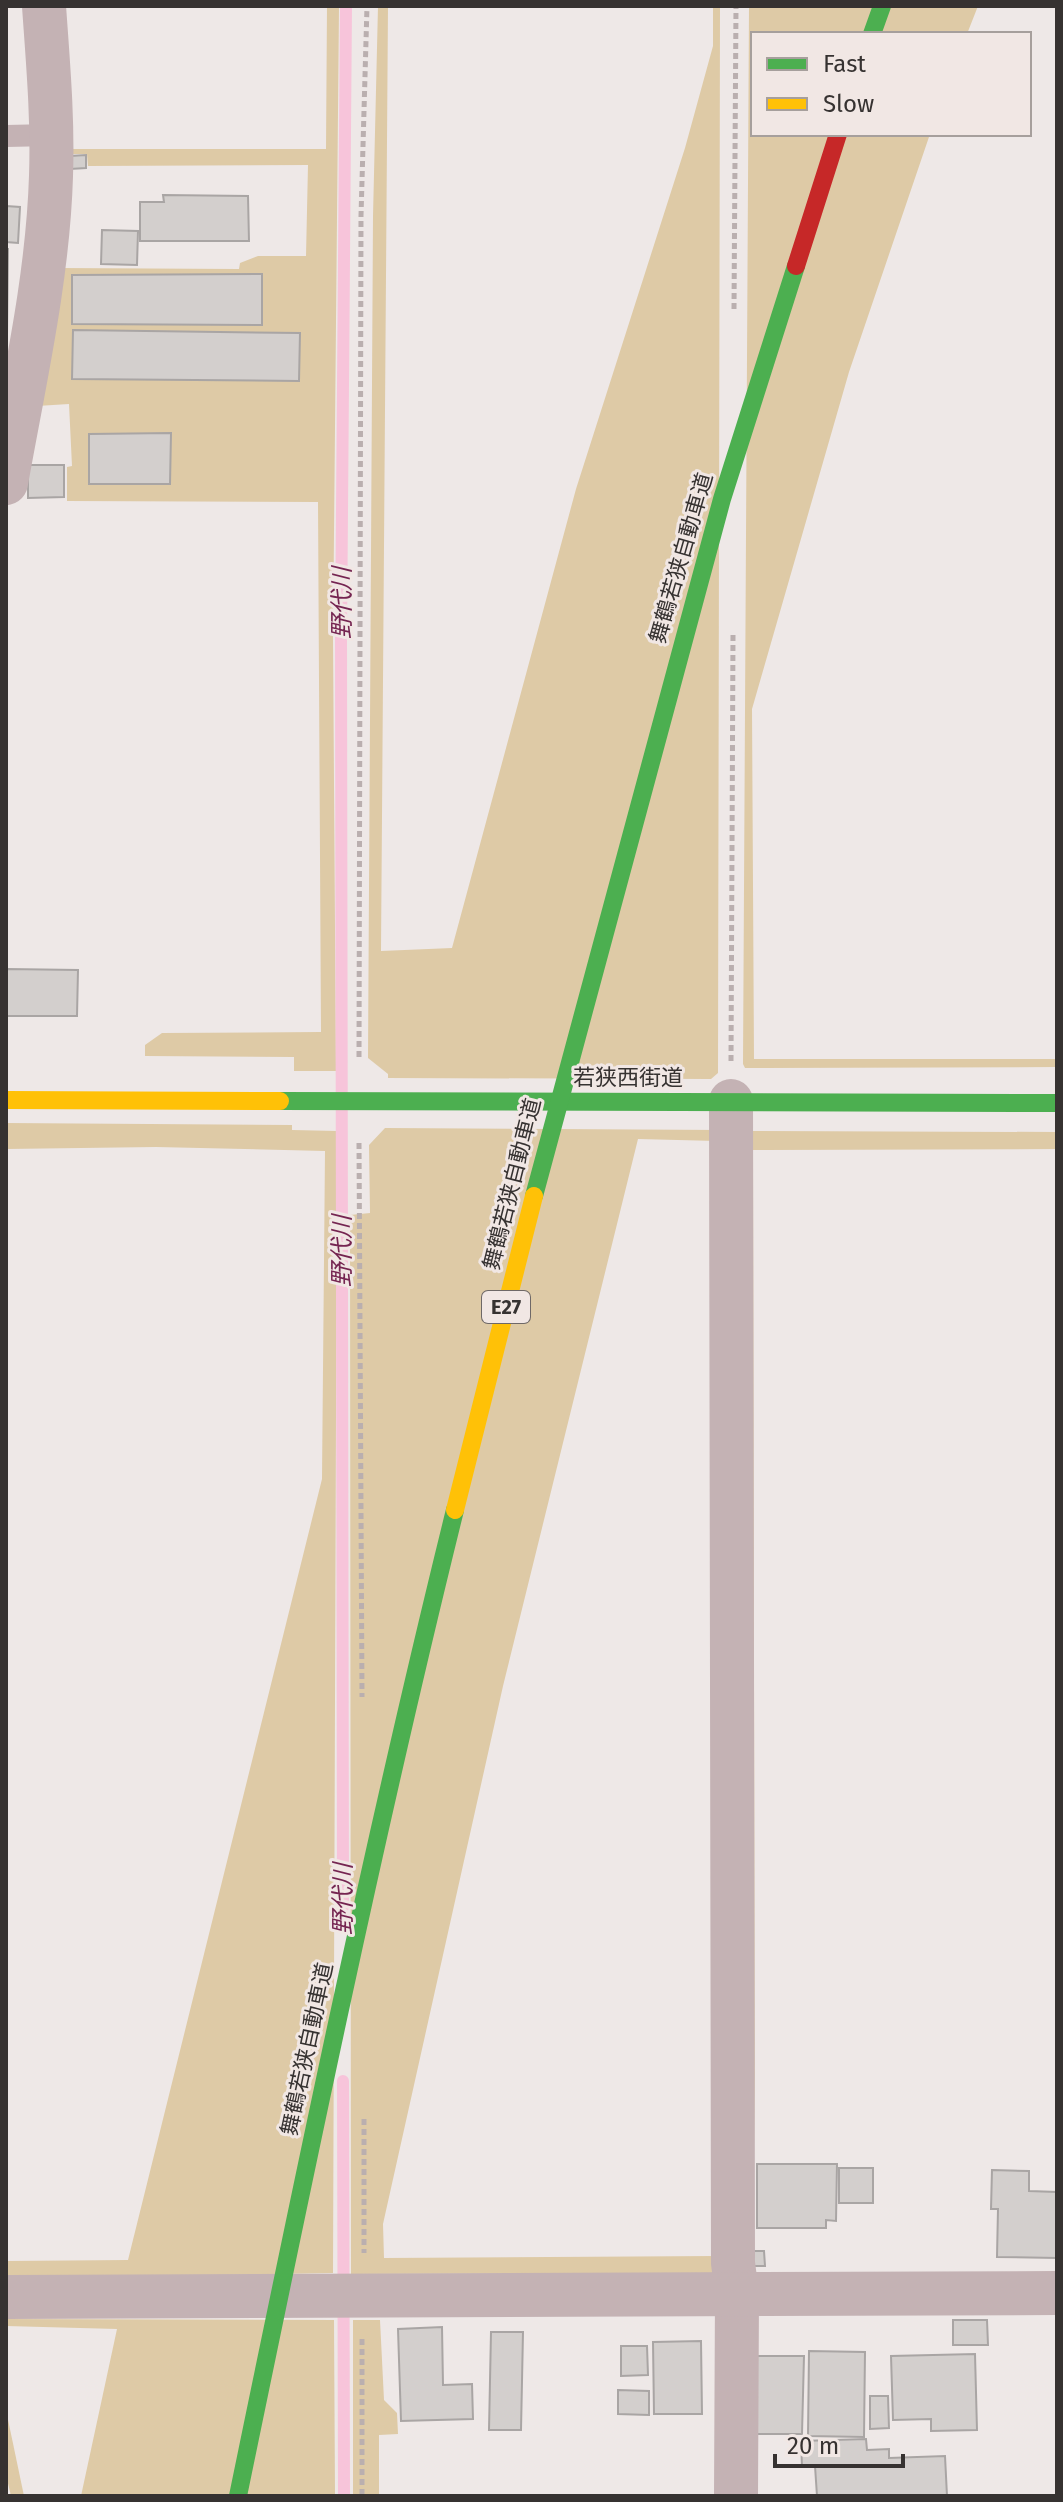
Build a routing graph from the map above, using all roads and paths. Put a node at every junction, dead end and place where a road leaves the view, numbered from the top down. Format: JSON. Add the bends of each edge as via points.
{"nodes":[{"id":1,"x":44,"y":6,"type":"edge"},
{"id":2,"x":367,"y":6,"type":"edge"},
{"id":3,"x":882,"y":6,"type":"edge"},
{"id":4,"x":873,"y":32,"type":"edge"},
{"id":5,"x":51,"y":135,"type":"junction"},
{"id":6,"x":6,"y":136,"type":"edge"},
{"id":7,"x":837,"y":136,"type":"edge"},
{"id":8,"x":6,"y":483,"type":"edge"},
{"id":9,"x":6,"y":1100,"type":"edge"},
{"id":10,"x":361,"y":1101,"type":"junction"},
{"id":11,"x":731,"y":1101,"type":"junction"},
{"id":12,"x":1057,"y":1103,"type":"edge"},
{"id":13,"x":362,"y":1698,"type":"dead end"},
{"id":14,"x":364,"y":2110,"type":"dead end"},
{"id":15,"x":1057,"y":2293,"type":"edge"},
{"id":16,"x":347,"y":2294,"type":"junction"},
{"id":17,"x":737,"y":2294,"type":"junction"},
{"id":18,"x":6,"y":2297,"type":"edge"},
{"id":19,"x":238,"y":2496,"type":"edge"},
{"id":20,"x":362,"y":2496,"type":"edge"},
{"id":21,"x":736,"y":2496,"type":"edge"}],
"edges":[{"from":1,"to":5,"type":"street"},
{"from":2,"to":10,"type":"path","via":[[361,216]]},
{"from":3,"to":4,"type":"main road"},
{"from":5,"to":6,"type":"lane"},
{"from":5,"to":8,"type":"street","via":[[47,229]]},
{"from":7,"to":19,"type":"main road","name":"舞鶴若狭自動車道","number":"E27","via":[[722,499],[529,1214],[408,1700]]},
{"from":9,"to":10,"type":"main road","name":"若狭西街道"},
{"from":10,"to":11,"type":"main road","name":"若狭西街道"},
{"from":10,"to":13,"type":"path"},
{"from":11,"to":12,"type":"main road","name":"若狭西街道"},
{"from":11,"to":17,"type":"street","via":[[731,2000]]},
{"from":14,"to":16,"type":"path"},
{"from":15,"to":17,"type":"street"},
{"from":16,"to":17,"type":"street"},
{"from":16,"to":18,"type":"street"},
{"from":16,"to":20,"type":"path"},
{"from":17,"to":21,"type":"street"}]}
